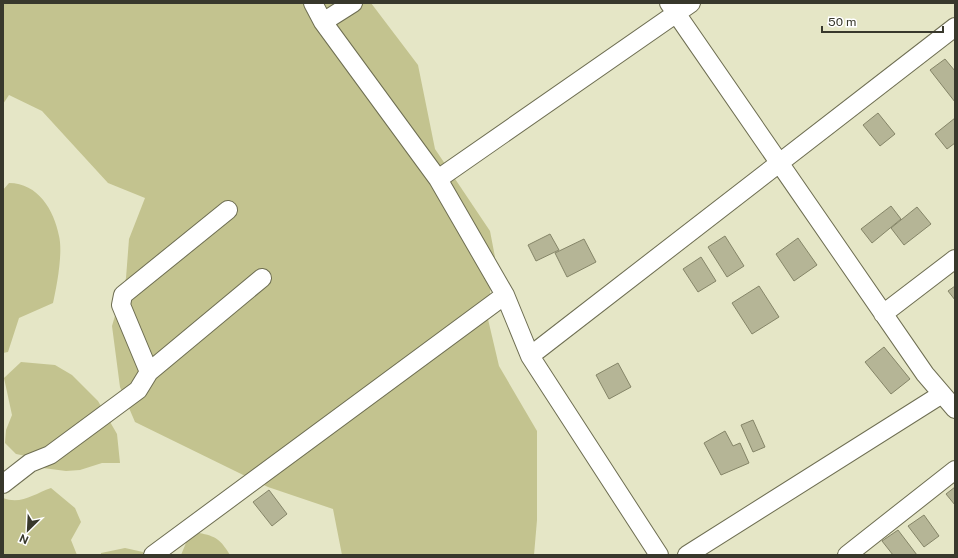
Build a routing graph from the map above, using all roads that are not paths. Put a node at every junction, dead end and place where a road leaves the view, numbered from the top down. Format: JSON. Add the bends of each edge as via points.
{"nodes":[{"id":1,"x":313,"y":3,"type":"edge"},
{"id":2,"x":353,"y":3,"type":"edge"},
{"id":3,"x":691,"y":3,"type":"edge"},
{"id":4,"x":673,"y":9,"type":"edge"},
{"id":5,"x":323,"y":22,"type":"junction"},
{"id":6,"x":955,"y":27,"type":"edge"},
{"id":7,"x":780,"y":164,"type":"junction"},
{"id":8,"x":438,"y":180,"type":"junction"},
{"id":9,"x":228,"y":210,"type":"dead end"},
{"id":10,"x":955,"y":259,"type":"edge"},
{"id":11,"x":262,"y":278,"type":"dead end"},
{"id":12,"x":505,"y":295,"type":"junction"},
{"id":13,"x":883,"y":314,"type":"junction"},
{"id":14,"x":530,"y":356,"type":"junction"},
{"id":15,"x":149,"y":372,"type":"junction"},
{"id":16,"x":942,"y":394,"type":"junction"},
{"id":17,"x":955,"y":409,"type":"edge"},
{"id":18,"x":955,"y":470,"type":"edge"},
{"id":19,"x":3,"y":484,"type":"edge"},
{"id":20,"x":153,"y":555,"type":"edge"},
{"id":21,"x":659,"y":555,"type":"edge"},
{"id":22,"x":688,"y":555,"type":"edge"},
{"id":23,"x":847,"y":555,"type":"edge"}],
"edges":[{"from":1,"to":5,"type":"street"},
{"from":2,"to":5,"type":"street"},
{"from":3,"to":4,"type":"street"},
{"from":4,"to":7,"type":"street"},
{"from":4,"to":8,"type":"street"},
{"from":5,"to":8,"type":"street"},
{"from":6,"to":7,"type":"street"},
{"from":7,"to":13,"type":"street"},
{"from":7,"to":14,"type":"street"},
{"from":8,"to":12,"type":"street"},
{"from":9,"to":15,"type":"street","via":[[123,295],[121,305]]},
{"from":10,"to":13,"type":"street"},
{"from":11,"to":15,"type":"street"},
{"from":12,"to":14,"type":"street"},
{"from":12,"to":20,"type":"street"},
{"from":13,"to":16,"type":"street"},
{"from":14,"to":21,"type":"street"},
{"from":15,"to":19,"type":"street","via":[[138,390],[50,455],[30,463]]},
{"from":16,"to":17,"type":"street"},
{"from":16,"to":22,"type":"street"},
{"from":18,"to":23,"type":"street"}]}
